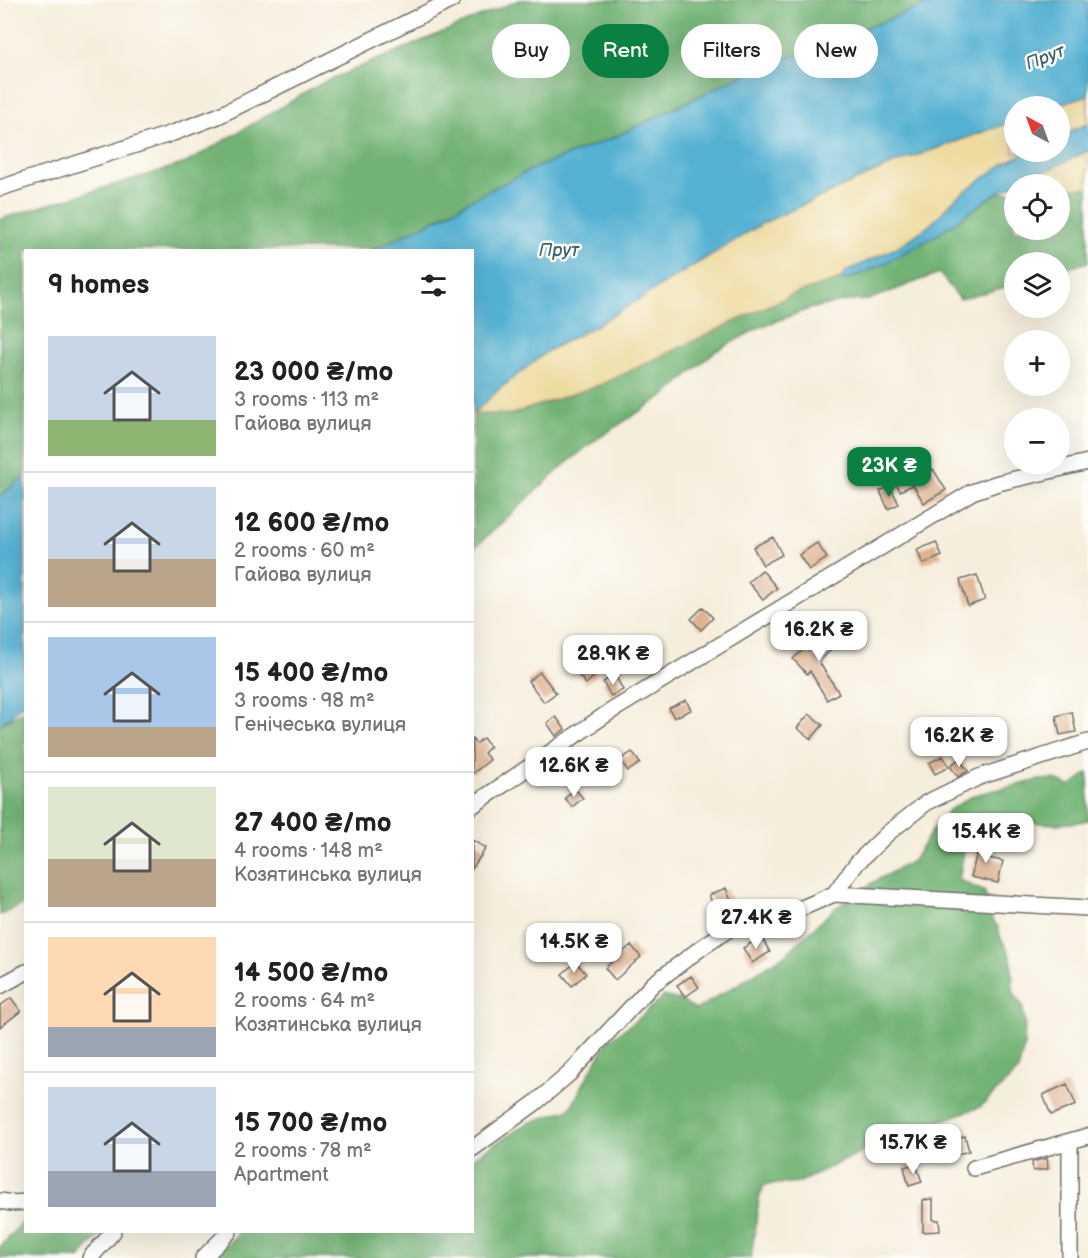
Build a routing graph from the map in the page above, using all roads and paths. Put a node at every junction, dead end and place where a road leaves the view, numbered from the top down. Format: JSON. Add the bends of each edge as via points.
{"nodes":[{"id":1,"x":452,"y":0,"type":"edge"},
{"id":2,"x":0,"y":188,"type":"edge"},
{"id":3,"x":1088,"y":462,"type":"edge"},
{"id":4,"x":1088,"y":742,"type":"edge"},
{"id":5,"x":474,"y":805,"type":"edge"},
{"id":6,"x":834,"y":894,"type":"junction"},
{"id":7,"x":1088,"y":908,"type":"edge"},
{"id":8,"x":24,"y":973,"type":"edge"},
{"id":9,"x":0,"y":986,"type":"edge"},
{"id":10,"x":1088,"y":1136,"type":"edge"},
{"id":11,"x":1070,"y":1142,"type":"junction"},
{"id":12,"x":474,"y":1148,"type":"edge"},
{"id":13,"x":974,"y":1168,"type":"dead end"},
{"id":14,"x":0,"y":1201,"type":"edge"},
{"id":15,"x":24,"y":1202,"type":"edge"},
{"id":16,"x":112,"y":1233,"type":"edge"},
{"id":17,"x":228,"y":1233,"type":"edge"},
{"id":18,"x":90,"y":1258,"type":"edge"},
{"id":19,"x":202,"y":1258,"type":"edge"},
{"id":20,"x":1070,"y":1258,"type":"edge"}],
"edges":[{"from":1,"to":2,"type":"street","via":[[218,116]]},
{"from":3,"to":5,"type":"street","via":[[972,492],[608,713]]},
{"from":4,"to":6,"type":"street","via":[[979,777],[926,803],[857,863]]},
{"from":6,"to":7,"type":"street"},
{"from":6,"to":12,"type":"street","via":[[802,908],[757,916],[700,948],[653,984],[569,1074]]},
{"from":8,"to":9,"type":"street"},
{"from":10,"to":11,"type":"street"},
{"from":11,"to":13,"type":"street"},
{"from":11,"to":20,"type":"street"},
{"from":14,"to":15,"type":"street"},
{"from":16,"to":18,"type":"street"},
{"from":17,"to":19,"type":"street"}]}
